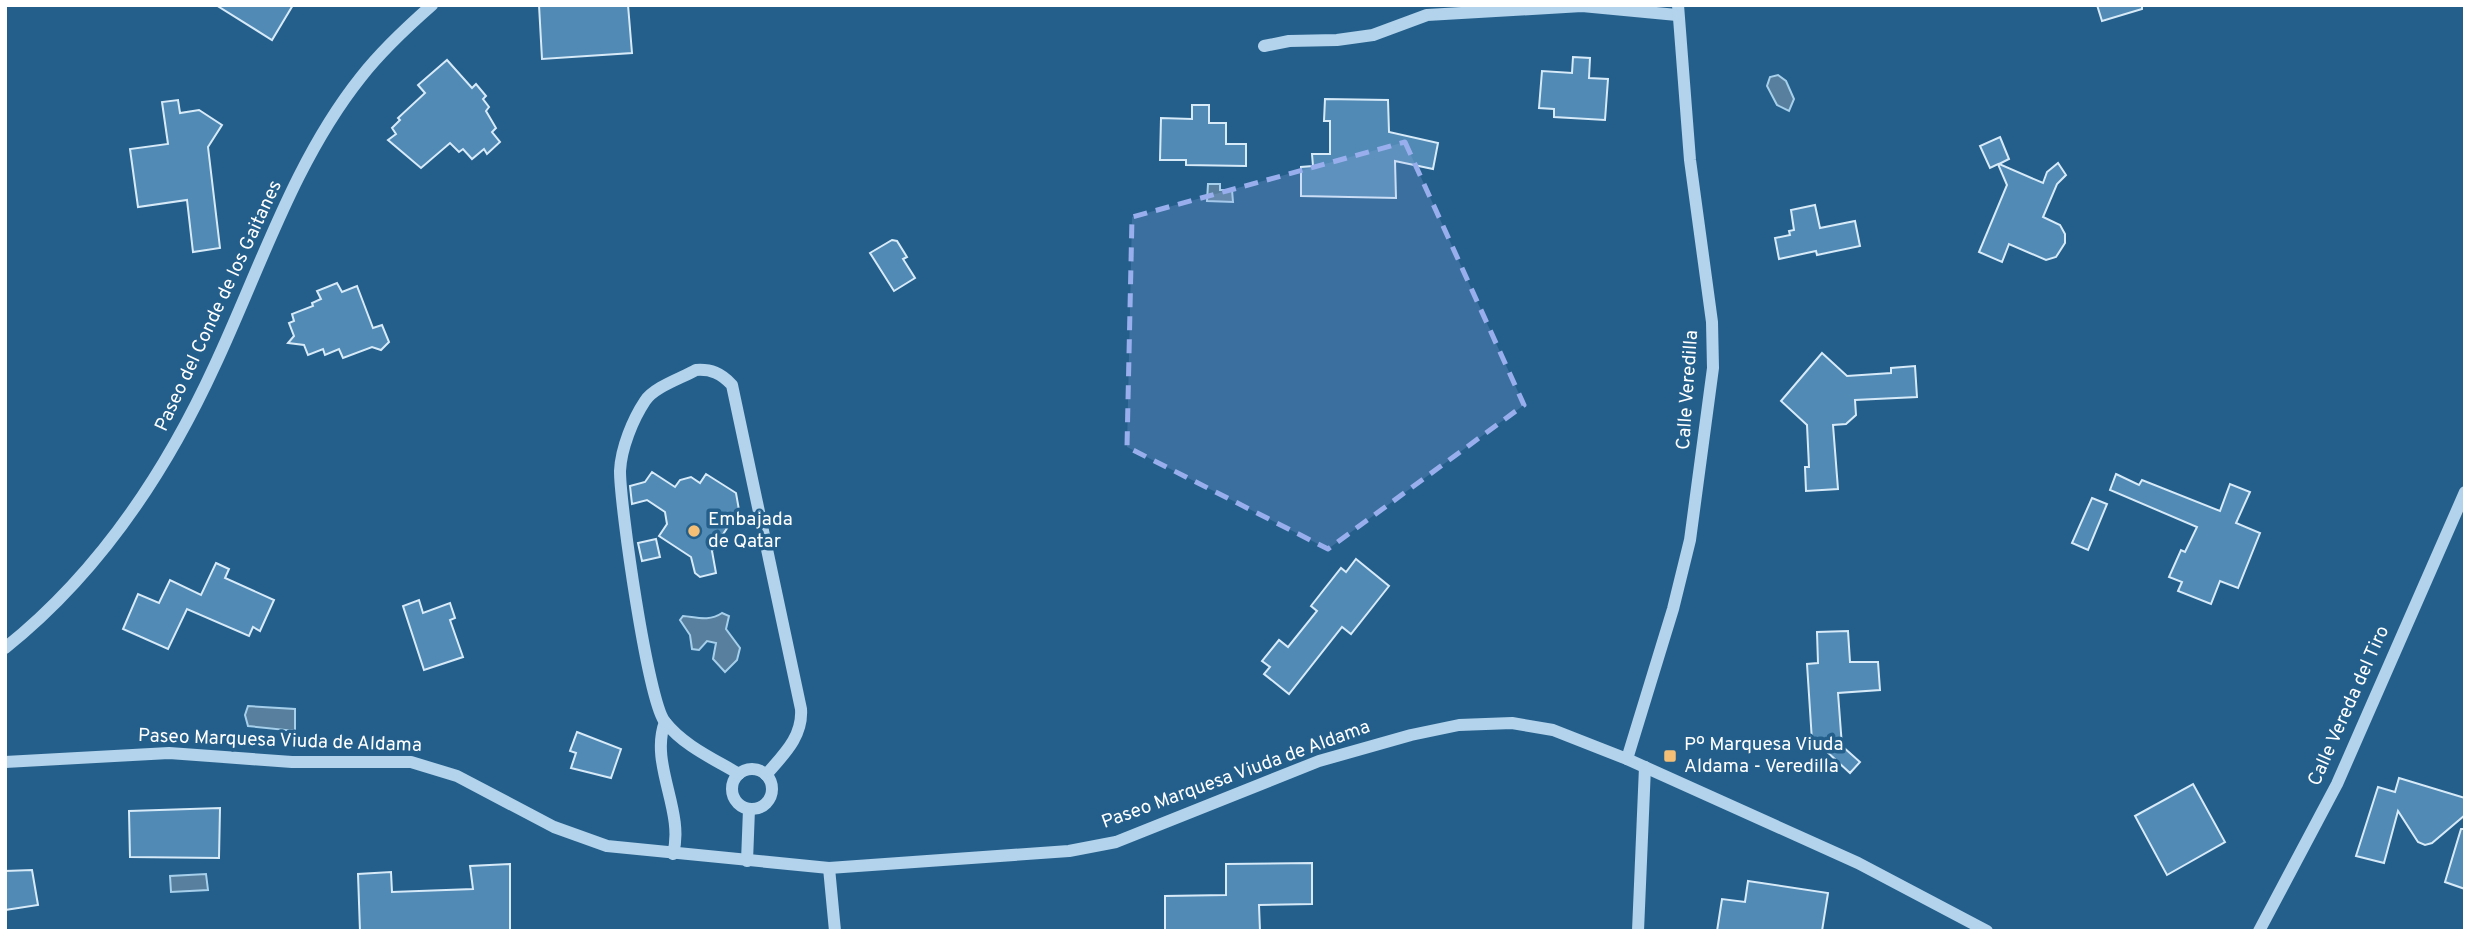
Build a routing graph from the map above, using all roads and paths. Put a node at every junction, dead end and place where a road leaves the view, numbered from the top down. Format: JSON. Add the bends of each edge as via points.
{"nodes":[{"id":1,"x":432,"y":5,"type":"edge"},
{"id":2,"x":1678,"y":10,"type":"edge"},
{"id":3,"x":1265,"y":46,"type":"dead end"},
{"id":4,"x":2465,"y":492,"type":"edge"},
{"id":5,"x":5,"y":648,"type":"edge"},
{"id":6,"x":665,"y":722,"type":"junction"},
{"id":7,"x":1627,"y":759,"type":"junction"},
{"id":8,"x":5,"y":762,"type":"edge"},
{"id":9,"x":1645,"y":767,"type":"junction"},
{"id":10,"x":739,"y":774,"type":"junction"},
{"id":11,"x":766,"y":775,"type":"junction"},
{"id":12,"x":749,"y":809,"type":"junction"},
{"id":13,"x":673,"y":854,"type":"junction"},
{"id":14,"x":747,"y":862,"type":"junction"},
{"id":15,"x":829,"y":868,"type":"junction"},
{"id":16,"x":835,"y":931,"type":"edge"},
{"id":17,"x":1638,"y":931,"type":"edge"},
{"id":18,"x":1987,"y":931,"type":"edge"},
{"id":19,"x":2259,"y":931,"type":"edge"}],
"edges":[{"from":1,"to":5,"type":"street","name":"Paseo del Conde de los Gaitanes","via":[[361,77],[316,144],[209,378],[170,454],[114,539],[68,592]]},
{"from":2,"to":3,"type":"street","name":"Calle Veredilla","via":[[1582,6],[1427,15],[1373,35]]},
{"from":2,"to":7,"type":"street","name":"Calle Veredilla","via":[[1690,160],[1712,321],[1713,368],[1696,514],[1673,609]]},
{"from":4,"to":19,"type":"street","name":"Calle Vereda del Tiro","via":[[2337,784]]},
{"from":6,"to":10,"type":"street","via":[[694,748]]},
{"from":6,"to":11,"type":"street","via":[[656,701],[628,551],[620,468],[649,397],[704,369],[724,376],[732,385],[801,709],[795,739]]},
{"from":6,"to":13,"type":"street","via":[[662,755],[678,838]]},
{"from":7,"to":9,"type":"street","name":"Paseo Marquesa Viuda de Aldama"},
{"from":7,"to":15,"type":"street","name":"Paseo Marquesa Viuda de Aldama","via":[[1553,730],[1512,723],[1459,725],[1319,761],[1116,842],[1069,851]]},
{"from":8,"to":13,"type":"street","name":"Paseo Marquesa Viuda de Aldama","via":[[169,753],[292,762],[411,762],[457,776],[554,827],[607,846]]},
{"from":9,"to":17,"type":"street"},
{"from":9,"to":18,"type":"street","name":"Paseo Marquesa Viuda de Aldama","via":[[1858,863]]},
{"from":10,"to":11,"type":"street","via":[[753,769]]},
{"from":10,"to":12,"type":"street","via":[[733,795]]},
{"from":11,"to":12,"type":"street","via":[[770,798]]},
{"from":12,"to":14,"type":"street"},
{"from":13,"to":14,"type":"street","name":"Paseo Marquesa Viuda de Aldama"},
{"from":14,"to":15,"type":"street","name":"Paseo Marquesa Viuda de Aldama"},
{"from":15,"to":16,"type":"street"}]}
